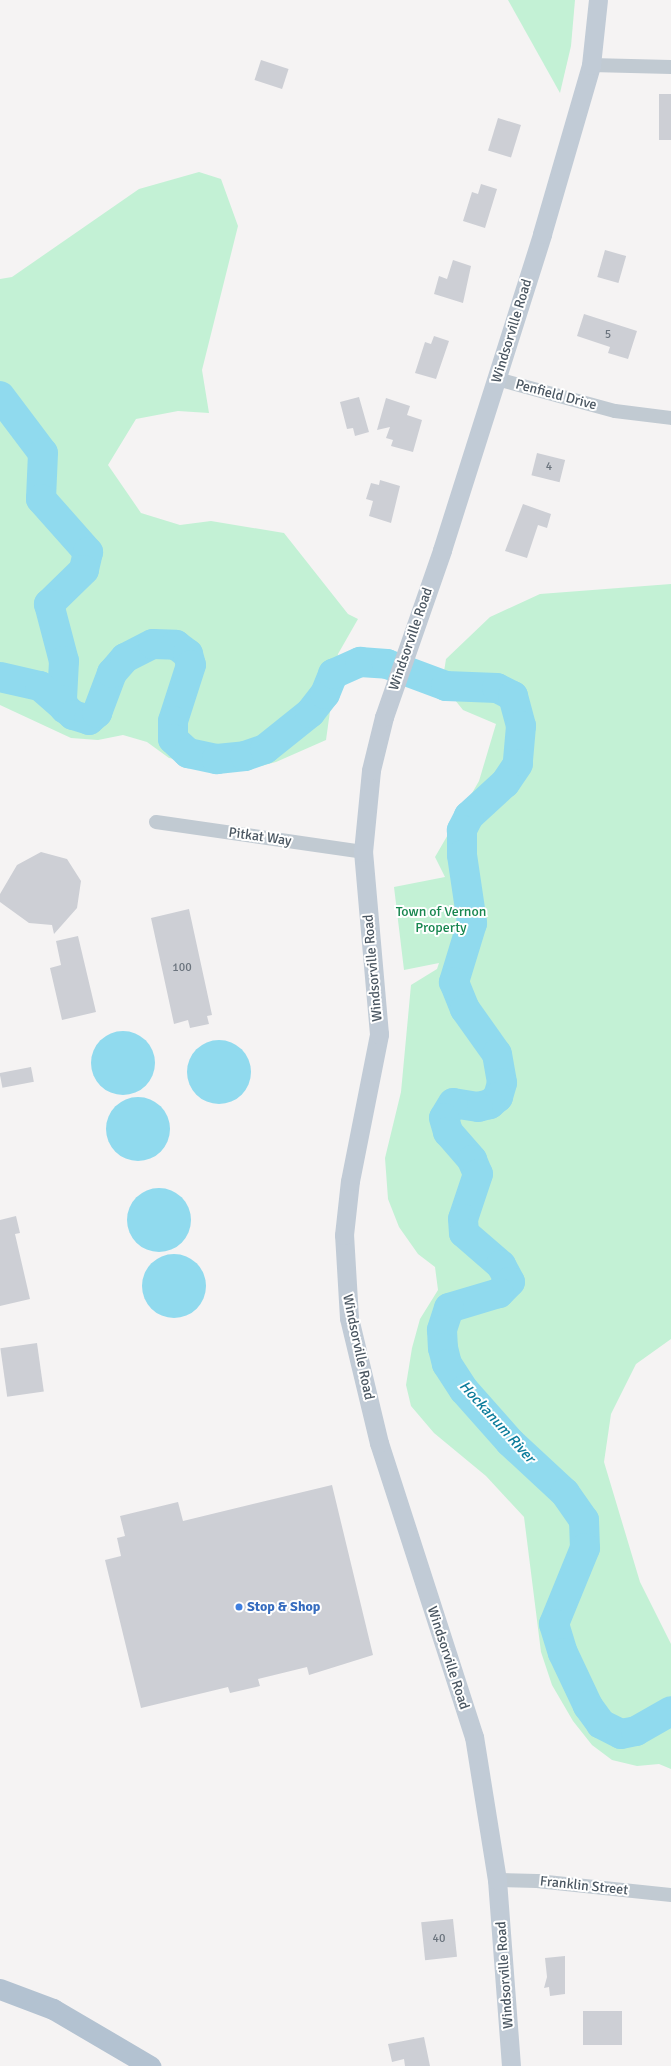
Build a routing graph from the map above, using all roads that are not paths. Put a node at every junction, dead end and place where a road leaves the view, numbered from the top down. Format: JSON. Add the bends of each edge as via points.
{"nodes":[{"id":1,"x":598,"y":0,"type":"edge"},
{"id":2,"x":591,"y":65,"type":"junction"},
{"id":3,"x":671,"y":67,"type":"edge"},
{"id":4,"x":497,"y":379,"type":"junction"},
{"id":5,"x":671,"y":418,"type":"edge"},
{"id":6,"x":156,"y":822,"type":"dead end"},
{"id":7,"x":363,"y":852,"type":"junction"},
{"id":8,"x":497,"y":1880,"type":"junction"},
{"id":9,"x":671,"y":1895,"type":"edge"},
{"id":10,"x":0,"y":1989,"type":"edge"},
{"id":11,"x":150,"y":2066,"type":"edge"},
{"id":12,"x":511,"y":2066,"type":"edge"}],
"edges":[{"from":1,"to":2,"type":"main road","name":"Windsorville Road"},
{"from":2,"to":3,"type":"street"},
{"from":2,"to":4,"type":"main road","name":"Windsorville Road"},
{"from":4,"to":5,"type":"street","name":"Penfield Drive","via":[[615,411]]},
{"from":4,"to":7,"type":"main road","name":"Windsorville Road","via":[[394,687],[371,770]]},
{"from":6,"to":7,"type":"street","name":"Pitkat Way"},
{"from":7,"to":8,"type":"main road","name":"Windsorville Road","via":[[379,1034],[350,1181],[344,1235],[345,1291],[378,1443],[474,1737]]},
{"from":8,"to":9,"type":"street","name":"Franklin Street","via":[[537,1881]]},
{"from":8,"to":12,"type":"main road","name":"Windsorville Road"},
{"from":10,"to":11,"type":"main road","via":[[53,2008]]}]}
